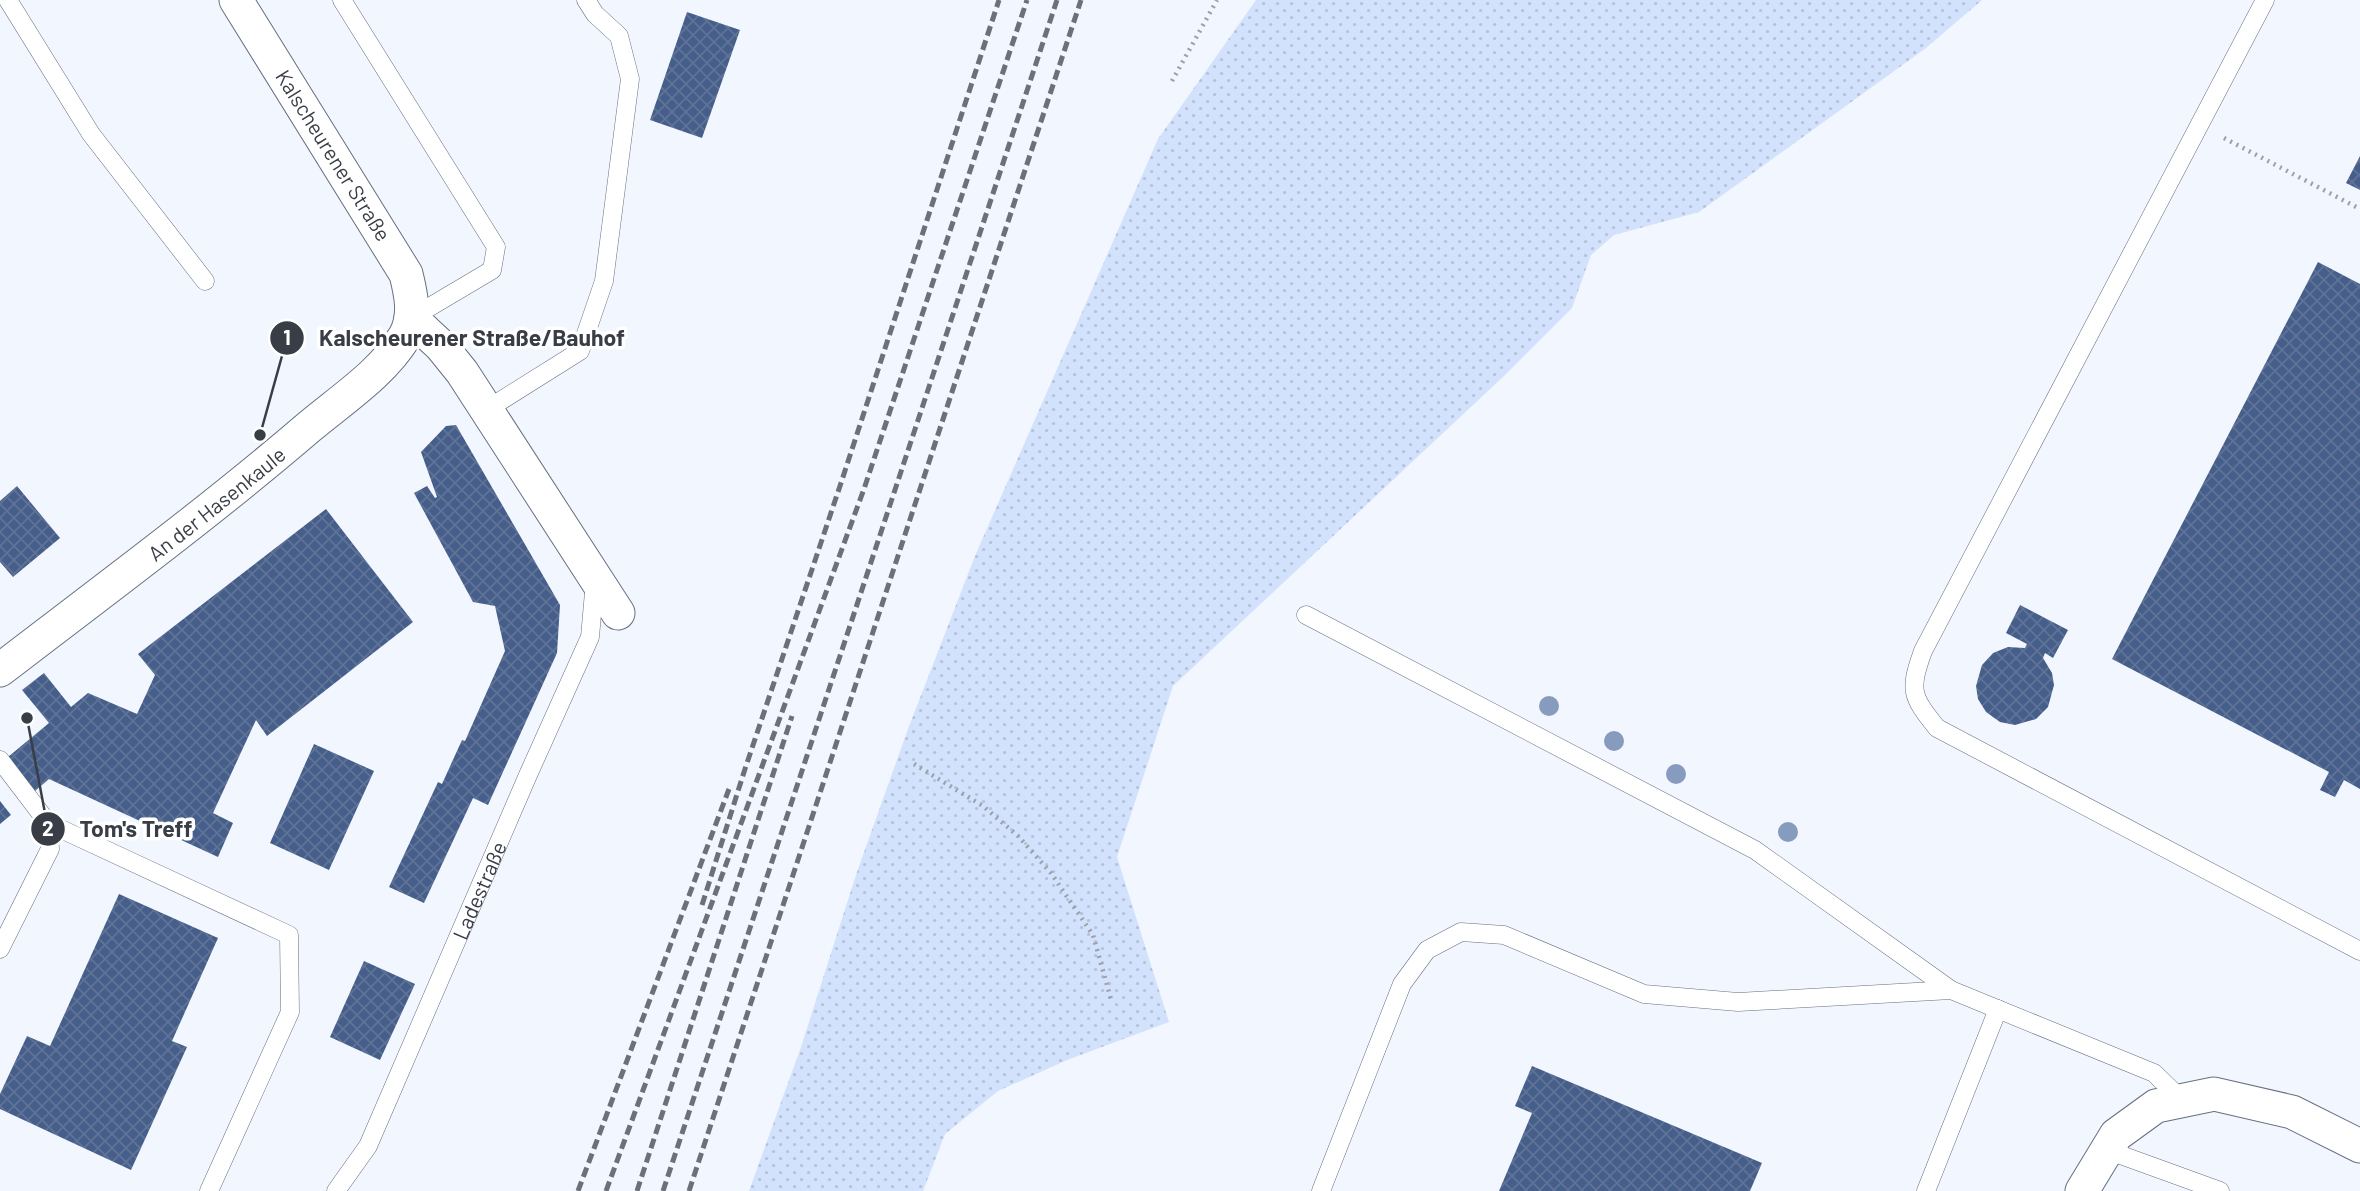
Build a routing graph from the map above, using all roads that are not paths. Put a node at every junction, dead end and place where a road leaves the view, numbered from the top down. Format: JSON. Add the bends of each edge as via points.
{"nodes":[{"id":1,"x":8,"y":0,"type":"edge"},
{"id":2,"x":236,"y":0,"type":"edge"},
{"id":3,"x":342,"y":0,"type":"edge"},
{"id":4,"x":586,"y":0,"type":"edge"},
{"id":5,"x":2265,"y":0,"type":"edge"},
{"id":6,"x":205,"y":281,"type":"dead end"},
{"id":7,"x":411,"y":318,"type":"junction"},
{"id":8,"x":486,"y":410,"type":"junction"},
{"id":9,"x":595,"y":577,"type":"junction"},
{"id":10,"x":618,"y":613,"type":"dead end"},
{"id":11,"x":1306,"y":615,"type":"dead end"},
{"id":12,"x":0,"y":670,"type":"edge"},
{"id":13,"x":0,"y":760,"type":"edge"},
{"id":14,"x":48,"y":823,"type":"junction"},
{"id":15,"x":0,"y":948,"type":"edge"},
{"id":16,"x":2360,"y":951,"type":"edge"},
{"id":17,"x":1951,"y":990,"type":"junction"},
{"id":18,"x":1998,"y":1009,"type":"junction"},
{"id":19,"x":2183,"y":1101,"type":"junction"},
{"id":20,"x":2360,"y":1146,"type":"edge"},
{"id":21,"x":2107,"y":1150,"type":"junction"},
{"id":22,"x":209,"y":1191,"type":"edge"},
{"id":23,"x":336,"y":1191,"type":"edge"},
{"id":24,"x":1321,"y":1191,"type":"edge"},
{"id":25,"x":1926,"y":1191,"type":"edge"},
{"id":26,"x":2081,"y":1191,"type":"edge"},
{"id":27,"x":2220,"y":1191,"type":"edge"}],
"edges":[{"from":1,"to":6,"type":"lane","via":[[92,134]]},
{"from":2,"to":7,"type":"street","name":"Kalscheurener Straße","via":[[391,246],[406,274]]},
{"from":3,"to":7,"type":"lane","via":[[496,247],[492,270]]},
{"from":4,"to":8,"type":"lane","via":[[619,36],[630,79],[604,281],[580,351]]},
{"from":5,"to":16,"type":"lane","via":[[1930,639],[1913,681],[1919,705],[1937,728]]},
{"from":7,"to":8,"type":"street","via":[[455,363]]},
{"from":7,"to":12,"type":"street","name":"An der Hasenkaule","via":[[406,334],[376,370],[255,474]]},
{"from":8,"to":9,"type":"street"},
{"from":9,"to":10,"type":"street"},
{"from":9,"to":23,"type":"lane","name":"Ladestraße","via":[[590,637],[573,678],[368,1146]]},
{"from":11,"to":17,"type":"lane","via":[[1755,850]]},
{"from":13,"to":14,"type":"lane"},
{"from":14,"to":15,"type":"lane","via":[[50,849]]},
{"from":14,"to":22,"type":"lane","via":[[289,935],[290,1012]]},
{"from":17,"to":18,"type":"lane"},
{"from":17,"to":24,"type":"lane","via":[[1738,1002],[1644,994],[1504,935],[1461,932],[1427,950],[1402,984]]},
{"from":18,"to":19,"type":"lane","via":[[2154,1073]]},
{"from":18,"to":25,"type":"lane"},
{"from":19,"to":20,"type":"street","via":[[2214,1094],[2292,1112]]},
{"from":19,"to":21,"type":"street","via":[[2156,1106],[2116,1135]]},
{"from":21,"to":26,"type":"street"},
{"from":21,"to":27,"type":"lane"}]}
